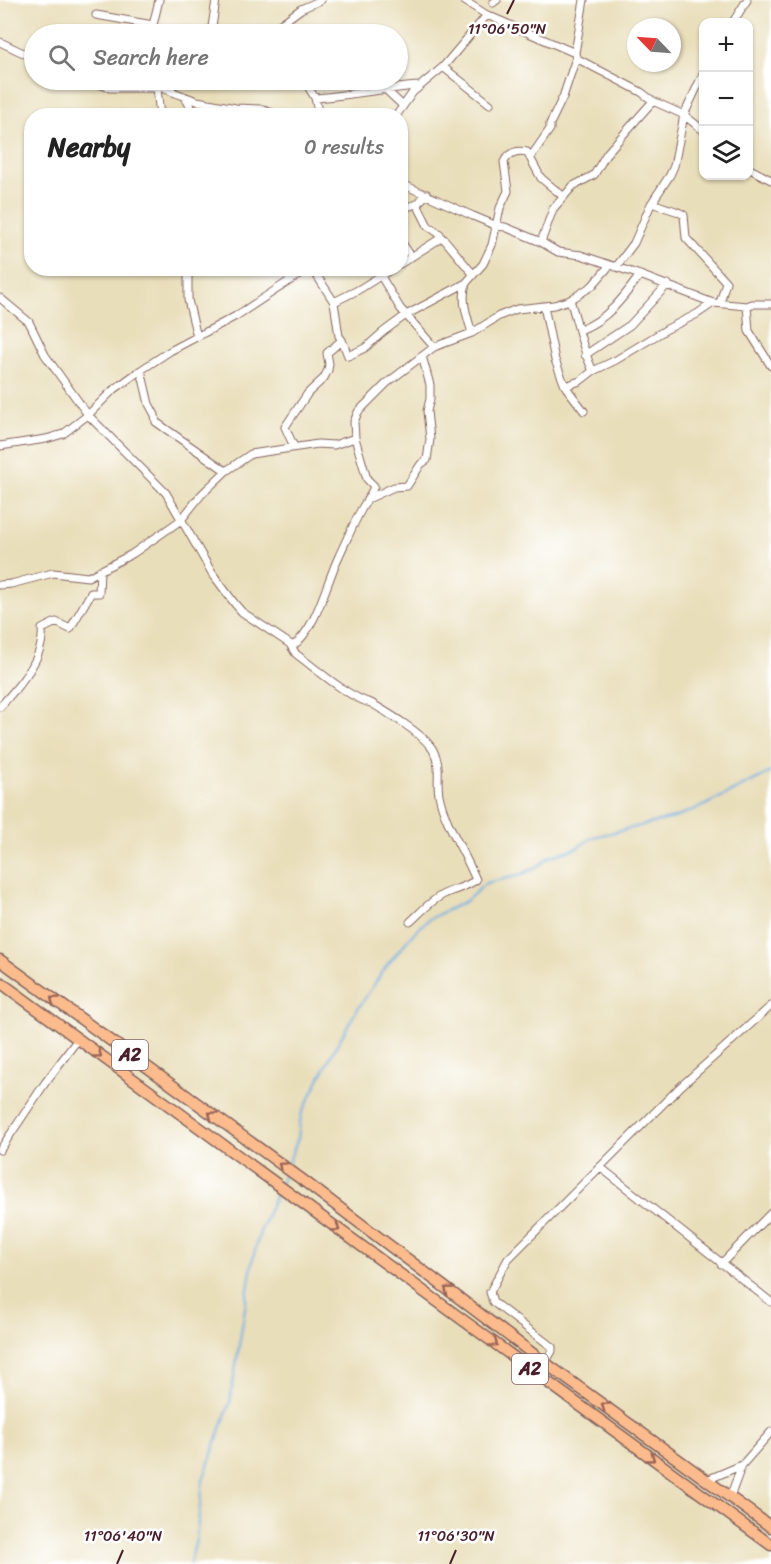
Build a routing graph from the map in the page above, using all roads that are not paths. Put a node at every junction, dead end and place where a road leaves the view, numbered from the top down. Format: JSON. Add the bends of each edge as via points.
{"nodes":[{"id":1,"x":159,"y":0,"type":"edge"},
{"id":2,"x":216,"y":0,"type":"edge"},
{"id":3,"x":321,"y":0,"type":"edge"},
{"id":4,"x":463,"y":0,"type":"edge"},
{"id":5,"x":584,"y":0,"type":"edge"},
{"id":6,"x":747,"y":0,"type":"edge"},
{"id":7,"x":96,"y":15,"type":"dead end"},
{"id":8,"x":487,"y":15,"type":"junction"},
{"id":9,"x":736,"y":18,"type":"edge"},
{"id":10,"x":147,"y":24,"type":"edge"},
{"id":11,"x":153,"y":24,"type":"edge"},
{"id":12,"x":212,"y":24,"type":"edge"},
{"id":13,"x":286,"y":24,"type":"edge"},
{"id":14,"x":0,"y":42,"type":"edge"},
{"id":15,"x":24,"y":53,"type":"edge"},
{"id":16,"x":575,"y":56,"type":"junction"},
{"id":17,"x":443,"y":67,"type":"junction"},
{"id":18,"x":699,"y":83,"type":"edge"},
{"id":19,"x":420,"y":86,"type":"junction"},
{"id":20,"x":408,"y":87,"type":"edge"},
{"id":21,"x":163,"y":90,"type":"edge"},
{"id":22,"x":173,"y":90,"type":"edge"},
{"id":23,"x":310,"y":90,"type":"edge"},
{"id":24,"x":376,"y":90,"type":"edge"},
{"id":25,"x":386,"y":90,"type":"edge"},
{"id":26,"x":184,"y":96,"type":"junction"},
{"id":27,"x":315,"y":98,"type":"junction"},
{"id":28,"x":653,"y":101,"type":"junction"},
{"id":29,"x":490,"y":104,"type":"dead end"},
{"id":30,"x":402,"y":105,"type":"junction"},
{"id":31,"x":161,"y":108,"type":"edge"},
{"id":32,"x":191,"y":108,"type":"edge"},
{"id":33,"x":236,"y":108,"type":"edge"},
{"id":34,"x":319,"y":108,"type":"edge"},
{"id":35,"x":400,"y":108,"type":"edge"},
{"id":36,"x":684,"y":116,"type":"junction"},
{"id":37,"x":699,"y":127,"type":"edge"},
{"id":38,"x":530,"y":158,"type":"junction"},
{"id":39,"x":753,"y":171,"type":"edge"},
{"id":40,"x":771,"y":180,"type":"edge"},
{"id":41,"x":408,"y":186,"type":"edge"},
{"id":42,"x":427,"y":194,"type":"junction"},
{"id":43,"x":564,"y":197,"type":"junction"},
{"id":44,"x":655,"y":199,"type":"junction"},
{"id":45,"x":417,"y":204,"type":"junction"},
{"id":46,"x":408,"y":207,"type":"edge"},
{"id":47,"x":497,"y":226,"type":"junction"},
{"id":48,"x":441,"y":238,"type":"junction"},
{"id":49,"x":541,"y":242,"type":"junction"},
{"id":50,"x":408,"y":252,"type":"edge"},
{"id":51,"x":411,"y":256,"type":"junction"},
{"id":52,"x":408,"y":258,"type":"edge"},
{"id":53,"x":613,"y":266,"type":"junction"},
{"id":54,"x":473,"y":274,"type":"junction"},
{"id":55,"x":640,"y":275,"type":"junction"},
{"id":56,"x":188,"y":276,"type":"edge"},
{"id":57,"x":298,"y":276,"type":"edge"},
{"id":58,"x":316,"y":276,"type":"edge"},
{"id":59,"x":380,"y":276,"type":"joint"},
{"id":60,"x":466,"y":283,"type":"junction"},
{"id":61,"x":668,"y":284,"type":"junction"},
{"id":62,"x":0,"y":298,"type":"edge"},
{"id":63,"x":570,"y":300,"type":"junction"},
{"id":64,"x":334,"y":302,"type":"junction"},
{"id":65,"x":716,"y":303,"type":"junction"},
{"id":66,"x":771,"y":304,"type":"edge"},
{"id":67,"x":544,"y":306,"type":"junction"},
{"id":68,"x":747,"y":306,"type":"junction"},
{"id":69,"x":406,"y":315,"type":"junction"},
{"id":70,"x":580,"y":330,"type":"junction"},
{"id":71,"x":472,"y":333,"type":"junction"},
{"id":72,"x":197,"y":337,"type":"junction"},
{"id":73,"x":342,"y":340,"type":"junction"},
{"id":74,"x":434,"y":347,"type":"junction"},
{"id":75,"x":585,"y":355,"type":"junction"},
{"id":76,"x":422,"y":357,"type":"junction"},
{"id":77,"x":771,"y":366,"type":"edge"},
{"id":78,"x":141,"y":370,"type":"junction"},
{"id":79,"x":593,"y":371,"type":"junction"},
{"id":80,"x":565,"y":386,"type":"junction"},
{"id":81,"x":584,"y":411,"type":"dead end"},
{"id":82,"x":88,"y":415,"type":"junction"},
{"id":83,"x":355,"y":438,"type":"junction"},
{"id":84,"x":0,"y":446,"type":"edge"},
{"id":85,"x":290,"y":448,"type":"junction"},
{"id":86,"x":226,"y":471,"type":"junction"},
{"id":87,"x":370,"y":498,"type":"junction"},
{"id":88,"x":181,"y":520,"type":"junction"},
{"id":89,"x":100,"y":570,"type":"junction"},
{"id":90,"x":0,"y":585,"type":"edge"},
{"id":91,"x":291,"y":646,"type":"junction"},
{"id":92,"x":0,"y":706,"type":"edge"},
{"id":93,"x":410,"y":922,"type":"dead end"},
{"id":94,"x":0,"y":960,"type":"edge"},
{"id":95,"x":0,"y":982,"type":"edge"},
{"id":96,"x":771,"y":1006,"type":"edge"},
{"id":97,"x":78,"y":1039,"type":"junction"},
{"id":98,"x":0,"y":1150,"type":"edge"},
{"id":99,"x":600,"y":1167,"type":"junction"},
{"id":100,"x":771,"y":1214,"type":"edge"},
{"id":101,"x":721,"y":1264,"type":"junction"},
{"id":102,"x":771,"y":1302,"type":"edge"},
{"id":103,"x":545,"y":1363,"type":"junction"},
{"id":104,"x":771,"y":1432,"type":"edge"},
{"id":105,"x":742,"y":1465,"type":"junction"},
{"id":106,"x":707,"y":1480,"type":"junction"},
{"id":107,"x":730,"y":1497,"type":"junction"},
{"id":108,"x":771,"y":1527,"type":"edge"},
{"id":109,"x":771,"y":1545,"type":"edge"}],
"edges":[{"from":1,"to":11,"type":"street"},
{"from":2,"to":12,"type":"street"},
{"from":3,"to":13,"type":"street","via":[[301,9]]},
{"from":4,"to":8,"type":"street"},
{"from":5,"to":16,"type":"street"},
{"from":6,"to":9,"type":"street"},
{"from":7,"to":10,"type":"street"},
{"from":8,"to":16,"type":"street"},
{"from":8,"to":17,"type":"street"},
{"from":14,"to":15,"type":"street"},
{"from":16,"to":28,"type":"street"},
{"from":16,"to":38,"type":"street","via":[[550,129]]},
{"from":17,"to":19,"type":"street"},
{"from":17,"to":29,"type":"street"},
{"from":18,"to":36,"type":"street"},
{"from":19,"to":20,"type":"street"},
{"from":19,"to":30,"type":"street"},
{"from":21,"to":31,"type":"street"},
{"from":22,"to":26,"type":"street"},
{"from":23,"to":27,"type":"street"},
{"from":24,"to":27,"type":"street"},
{"from":25,"to":30,"type":"street"},
{"from":26,"to":32,"type":"street"},
{"from":26,"to":33,"type":"street"},
{"from":27,"to":34,"type":"street"},
{"from":28,"to":36,"type":"street"},
{"from":28,"to":43,"type":"street","via":[[594,175],[578,182]]},
{"from":30,"to":35,"type":"street"},
{"from":36,"to":37,"type":"street"},
{"from":36,"to":44,"type":"street","via":[[674,166]]},
{"from":38,"to":43,"type":"street","via":[[541,178]]},
{"from":38,"to":47,"type":"street","via":[[527,152],[520,151],[509,154],[505,160],[508,190]]},
{"from":39,"to":40,"type":"street"},
{"from":41,"to":42,"type":"street"},
{"from":42,"to":45,"type":"street"},
{"from":42,"to":47,"type":"street"},
{"from":43,"to":49,"type":"street","via":[[551,213]]},
{"from":44,"to":53,"type":"street","via":[[634,243]]},
{"from":44,"to":65,"type":"street","via":[[655,205],[684,214],[686,238],[726,282]]},
{"from":45,"to":46,"type":"street"},
{"from":45,"to":48,"type":"street","via":[[428,226]]},
{"from":47,"to":49,"type":"street"},
{"from":47,"to":54,"type":"street","via":[[486,257]]},
{"from":48,"to":51,"type":"street"},
{"from":48,"to":54,"type":"street"},
{"from":49,"to":53,"type":"street","via":[[558,252]]},
{"from":50,"to":51,"type":"street"},
{"from":51,"to":52,"type":"street"},
{"from":53,"to":55,"type":"street"},
{"from":53,"to":63,"type":"street"},
{"from":54,"to":60,"type":"street"},
{"from":55,"to":61,"type":"street"},
{"from":55,"to":70,"type":"street","via":[[612,311]]},
{"from":56,"to":72,"type":"street","via":[[188,300]]},
{"from":57,"to":72,"type":"street"},
{"from":58,"to":64,"type":"street"},
{"from":59,"to":64,"type":"street"},
{"from":59,"to":69,"type":"street"},
{"from":60,"to":69,"type":"street"},
{"from":60,"to":71,"type":"street","via":[[463,303]]},
{"from":61,"to":65,"type":"street"},
{"from":61,"to":75,"type":"street","via":[[630,325]]},
{"from":62,"to":82,"type":"street","via":[[29,322],[45,355]]},
{"from":63,"to":67,"type":"street"},
{"from":63,"to":70,"type":"street"},
{"from":64,"to":73,"type":"street"},
{"from":65,"to":68,"type":"street"},
{"from":65,"to":79,"type":"street"},
{"from":66,"to":68,"type":"street"},
{"from":67,"to":71,"type":"street","via":[[508,311]]},
{"from":67,"to":80,"type":"street"},
{"from":68,"to":77,"type":"street","via":[[750,331]]},
{"from":69,"to":73,"type":"street","via":[[365,348],[348,356]]},
{"from":69,"to":74,"type":"street"},
{"from":70,"to":75,"type":"street"},
{"from":71,"to":74,"type":"street"},
{"from":72,"to":78,"type":"street"},
{"from":73,"to":85,"type":"street","via":[[327,353],[330,367],[324,378],[308,393],[285,427]]},
{"from":74,"to":76,"type":"street"},
{"from":75,"to":79,"type":"street"},
{"from":76,"to":83,"type":"street","via":[[387,383],[358,412]]},
{"from":76,"to":87,"type":"street","via":[[430,385],[427,460],[407,486],[394,487]]},
{"from":78,"to":82,"type":"street"},
{"from":78,"to":86,"type":"street","via":[[156,422]]},
{"from":79,"to":80,"type":"street"},
{"from":80,"to":81,"type":"street"},
{"from":82,"to":84,"type":"street","via":[[63,434]]},
{"from":82,"to":88,"type":"street","via":[[166,493]]},
{"from":83,"to":85,"type":"street","via":[[334,445]]},
{"from":83,"to":87,"type":"street","via":[[367,479],[374,486]]},
{"from":85,"to":86,"type":"street","via":[[251,454]]},
{"from":86,"to":88,"type":"street"},
{"from":87,"to":91,"type":"street","via":[[336,563],[321,603]]},
{"from":88,"to":89,"type":"street","via":[[132,554]]},
{"from":88,"to":91,"type":"street","via":[[238,608]]},
{"from":89,"to":90,"type":"street","via":[[88,577],[53,573]]},
{"from":89,"to":92,"type":"street","via":[[99,593],[91,593],[70,629],[56,622],[42,629],[29,673]]},
{"from":91,"to":93,"type":"street","via":[[342,688],[425,739],[434,750],[440,765],[439,794],[476,880],[429,904]]},
{"from":103,"to":94,"type":"highway","number":"A2","one_way":true,"via":[[304,1181]]},
{"from":95,"to":97,"type":"highway","number":"A2"},
{"from":96,"to":99,"type":"street","via":[[680,1087]]},
{"from":97,"to":98,"type":"street"},
{"from":97,"to":109,"type":"highway","number":"A2","one_way":true},
{"from":99,"to":101,"type":"street"},
{"from":99,"to":103,"type":"street","via":[[508,1259],[490,1292],[494,1302],[552,1347]]},
{"from":100,"to":101,"type":"street"},
{"from":101,"to":102,"type":"street"},
{"from":106,"to":103,"type":"highway","number":"A2","one_way":true},
{"from":104,"to":105,"type":"street"},
{"from":105,"to":106,"type":"street"},
{"from":105,"to":107,"type":"street"},
{"from":106,"to":107,"type":"highway","number":"A2"},
{"from":107,"to":108,"type":"highway","number":"A2"}]}
